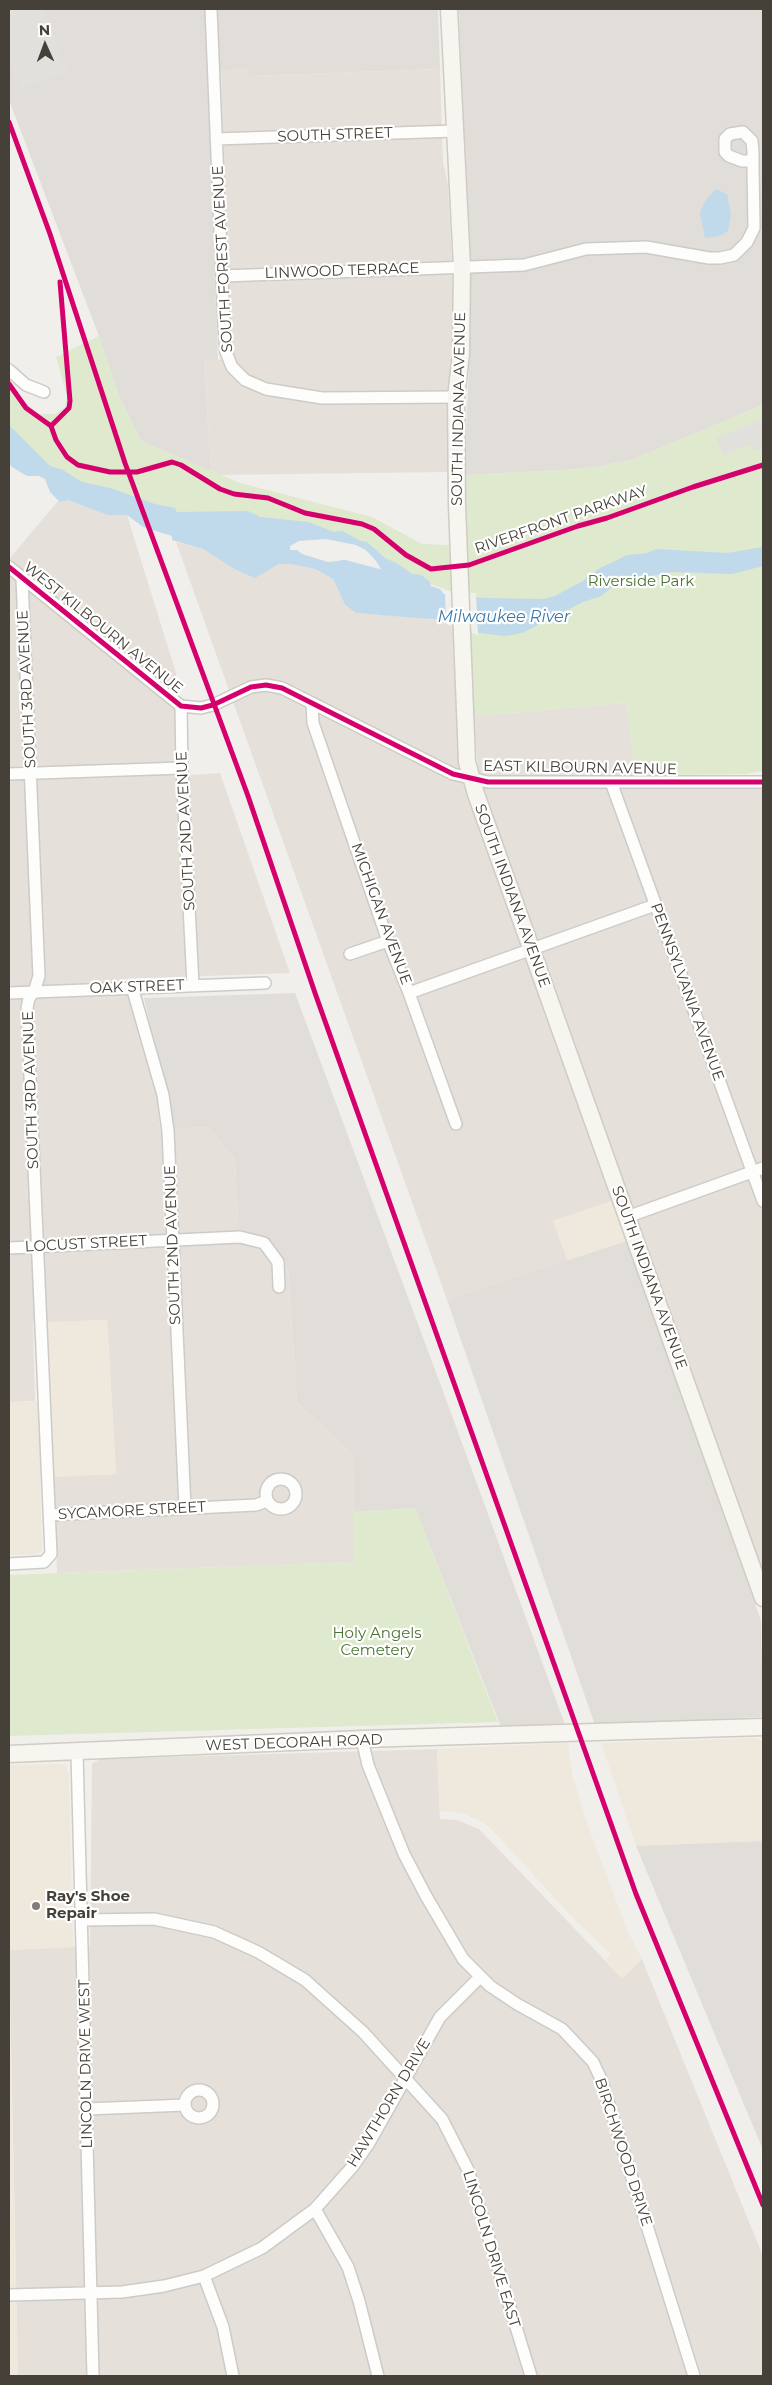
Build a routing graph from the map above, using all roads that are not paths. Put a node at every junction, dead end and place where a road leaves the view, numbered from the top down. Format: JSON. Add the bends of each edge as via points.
{"nodes":[{"id":1,"x":211,"y":9,"type":"edge"},
{"id":2,"x":449,"y":9,"type":"edge"},
{"id":3,"x":455,"y":130,"type":"junction"},
{"id":4,"x":216,"y":139,"type":"junction"},
{"id":5,"x":753,"y":161,"type":"dead end"},
{"id":6,"x":462,"y":267,"type":"junction"},
{"id":7,"x":223,"y":276,"type":"junction"},
{"id":8,"x":9,"y":370,"type":"edge"},
{"id":9,"x":44,"y":392,"type":"dead end"},
{"id":10,"x":456,"y":397,"type":"junction"},
{"id":11,"x":9,"y":567,"type":"edge"},
{"id":12,"x":22,"y":578,"type":"junction"},
{"id":13,"x":312,"y":703,"type":"junction"},
{"id":14,"x":212,"y":705,"type":"joint"},
{"id":15,"x":181,"y":706,"type":"junction"},
{"id":16,"x":182,"y":768,"type":"junction"},
{"id":17,"x":31,"y":773,"type":"junction"},
{"id":18,"x":9,"y":774,"type":"edge"},
{"id":19,"x":471,"y":779,"type":"junction"},
{"id":20,"x":611,"y":782,"type":"junction"},
{"id":21,"x":763,"y":782,"type":"edge"},
{"id":22,"x":655,"y":905,"type":"junction"},
{"id":23,"x":388,"y":940,"type":"junction"},
{"id":24,"x":531,"y":948,"type":"junction"},
{"id":25,"x":350,"y":954,"type":"dead end"},
{"id":26,"x":265,"y":982,"type":"dead end"},
{"id":27,"x":193,"y":985,"type":"junction"},
{"id":28,"x":132,"y":987,"type":"junction"},
{"id":29,"x":34,"y":992,"type":"junction"},
{"id":30,"x":9,"y":993,"type":"edge"},
{"id":31,"x":409,"y":993,"type":"junction"},
{"id":32,"x":456,"y":1124,"type":"dead end"},
{"id":33,"x":758,"y":1170,"type":"edge"},
{"id":34,"x":763,"y":1201,"type":"edge"},
{"id":35,"x":627,"y":1217,"type":"junction"},
{"id":36,"x":172,"y":1239,"type":"junction"},
{"id":37,"x":37,"y":1247,"type":"junction"},
{"id":38,"x":9,"y":1248,"type":"edge"},
{"id":39,"x":280,"y":1287,"type":"dead end"},
{"id":40,"x":267,"y":1501,"type":"dead end"},
{"id":41,"x":185,"y":1508,"type":"junction"},
{"id":42,"x":50,"y":1515,"type":"junction"},
{"id":43,"x":9,"y":1564,"type":"edge"},
{"id":44,"x":763,"y":1596,"type":"edge"},
{"id":45,"x":763,"y":1727,"type":"edge"},
{"id":46,"x":362,"y":1739,"type":"junction"},
{"id":47,"x":77,"y":1752,"type":"junction"},
{"id":48,"x":9,"y":1754,"type":"edge"},
{"id":49,"x":82,"y":1920,"type":"junction"},
{"id":50,"x":480,"y":1977,"type":"junction"},
{"id":51,"x":406,"y":2079,"type":"junction"},
{"id":52,"x":184,"y":2105,"type":"dead end"},
{"id":53,"x":87,"y":2109,"type":"junction"},
{"id":54,"x":315,"y":2208,"type":"junction"},
{"id":55,"x":204,"y":2276,"type":"junction"},
{"id":56,"x":91,"y":2292,"type":"junction"},
{"id":57,"x":9,"y":2295,"type":"edge"},
{"id":58,"x":93,"y":2376,"type":"edge"},
{"id":59,"x":233,"y":2376,"type":"edge"},
{"id":60,"x":378,"y":2376,"type":"edge"},
{"id":61,"x":531,"y":2376,"type":"edge"},
{"id":62,"x":694,"y":2376,"type":"edge"}],
"edges":[{"from":1,"to":4,"type":"street","name":"SOUTH FOREST AVENUE"},
{"from":2,"to":3,"type":"street","name":"SOUTH INDIANA AVENUE"},
{"from":3,"to":4,"type":"street","name":"SOUTH STREET"},
{"from":3,"to":6,"type":"street","name":"SOUTH INDIANA AVENUE"},
{"from":4,"to":7,"type":"street","name":"SOUTH FOREST AVENUE"},
{"from":5,"to":6,"type":"street","name":"LINWOOD TERRACE","via":[[754,228],[747,242],[734,255],[709,258],[646,247],[594,249],[571,252],[524,266]]},
{"from":6,"to":7,"type":"street","name":"LINWOOD TERRACE"},
{"from":6,"to":10,"type":"street","name":"SOUTH INDIANA AVENUE","via":[[461,354]]},
{"from":7,"to":10,"type":"street","name":"SOUTH FOREST AVENUE","via":[[226,352],[232,367],[245,380],[266,389],[322,398]]},
{"from":8,"to":9,"type":"street","via":[[26,384]]},
{"from":10,"to":19,"type":"street","name":"SOUTH INDIANA AVENUE","via":[[459,582],[467,762]]},
{"from":11,"to":12,"type":"street","name":"WEST KILBOURN AVENUE"},
{"from":12,"to":15,"type":"street","name":"WEST KILBOURN AVENUE"},
{"from":12,"to":17,"type":"street","name":"SOUTH 3RD AVENUE"},
{"from":13,"to":14,"type":"street","name":"EAST KILBOURN AVENUE","via":[[282,688],[266,685],[251,687]]},
{"from":13,"to":19,"type":"street","name":"EAST KILBOURN AVENUE","via":[[453,774]]},
{"from":13,"to":23,"type":"street","name":"MICHIGAN AVENUE","via":[[313,723]]},
{"from":14,"to":15,"type":"street","name":"WEST KILBOURN AVENUE","via":[[201,708]]},
{"from":15,"to":16,"type":"street","name":"SOUTH 2ND AVENUE"},
{"from":16,"to":17,"type":"street"},
{"from":16,"to":27,"type":"street","name":"SOUTH 2ND AVENUE"},
{"from":17,"to":18,"type":"street"},
{"from":17,"to":29,"type":"street","name":"SOUTH 3RD AVENUE","via":[[39,976]]},
{"from":19,"to":20,"type":"street","name":"EAST KILBOURN AVENUE","via":[[488,782]]},
{"from":19,"to":24,"type":"street","name":"SOUTH INDIANA AVENUE"},
{"from":20,"to":21,"type":"street","name":"EAST KILBOURN AVENUE"},
{"from":20,"to":22,"type":"street","name":"PENNSYLVANIA AVENUE"},
{"from":22,"to":24,"type":"street"},
{"from":22,"to":33,"type":"street","name":"PENNSYLVANIA AVENUE"},
{"from":23,"to":25,"type":"street"},
{"from":23,"to":31,"type":"street","name":"MICHIGAN AVENUE"},
{"from":24,"to":31,"type":"street"},
{"from":24,"to":35,"type":"street","name":"SOUTH INDIANA AVENUE"},
{"from":26,"to":27,"type":"street","name":"OAK STREET"},
{"from":27,"to":28,"type":"street","name":"OAK STREET"},
{"from":28,"to":29,"type":"street","name":"OAK STREET"},
{"from":28,"to":36,"type":"street","name":"SOUTH 2ND AVENUE","via":[[163,1094],[168,1130]]},
{"from":29,"to":30,"type":"street","name":"OAK STREET"},
{"from":29,"to":37,"type":"street","name":"SOUTH 3RD AVENUE","via":[[27,1008]]},
{"from":31,"to":32,"type":"street","name":"MICHIGAN AVENUE"},
{"from":33,"to":34,"type":"street","name":"PENNSYLVANIA AVENUE"},
{"from":33,"to":35,"type":"street"},
{"from":35,"to":44,"type":"street","name":"SOUTH INDIANA AVENUE"},
{"from":36,"to":37,"type":"street","name":"LOCUST STREET"},
{"from":36,"to":39,"type":"street","name":"LOCUST STREET","via":[[240,1237],[264,1243],[278,1262]]},
{"from":36,"to":41,"type":"street","name":"SOUTH 2ND AVENUE"},
{"from":37,"to":38,"type":"street","name":"LOCUST STREET"},
{"from":37,"to":42,"type":"street","name":"SOUTH 3RD AVENUE"},
{"from":40,"to":41,"type":"street","name":"SYCAMORE STREET","via":[[256,1505]]},
{"from":41,"to":42,"type":"street","name":"SYCAMORE STREET"},
{"from":42,"to":43,"type":"street","name":"SYCAMORE STREET","via":[[51,1554],[44,1562]]},
{"from":45,"to":46,"type":"street","name":"WEST DECORAH ROAD"},
{"from":46,"to":47,"type":"street","name":"WEST DECORAH ROAD"},
{"from":46,"to":50,"type":"street","name":"BIRCHWOOD DRIVE","via":[[368,1765],[404,1854],[450,1938]]},
{"from":47,"to":48,"type":"street","name":"WEST DECORAH ROAD"},
{"from":47,"to":49,"type":"street","name":"LINCOLN DRIVE WEST"},
{"from":49,"to":51,"type":"street","name":"LINCOLN DRIVE EAST","via":[[154,1920],[214,1932],[258,1952],[305,1980],[363,2032]]},
{"from":49,"to":53,"type":"street","name":"LINCOLN DRIVE WEST"},
{"from":50,"to":51,"type":"street","name":"HAWTHORN DRIVE","via":[[440,2017]]},
{"from":50,"to":62,"type":"street","name":"BIRCHWOOD DRIVE","via":[[517,2004],[562,2029],[592,2062],[601,2079]]},
{"from":51,"to":54,"type":"street","name":"HAWTHORN DRIVE","via":[[358,2159]]},
{"from":51,"to":61,"type":"street","name":"LINCOLN DRIVE EAST","via":[[442,2119],[468,2170]]},
{"from":52,"to":53,"type":"street"},
{"from":53,"to":56,"type":"street","name":"LINCOLN DRIVE WEST"},
{"from":54,"to":55,"type":"street","name":"HAWTHORN DRIVE","via":[[262,2248]]},
{"from":54,"to":60,"type":"street","via":[[348,2267]]},
{"from":55,"to":56,"type":"street","name":"HAWTHORN DRIVE","via":[[122,2292]]},
{"from":55,"to":59,"type":"street","via":[[223,2327]]},
{"from":56,"to":57,"type":"street","name":"HAWTHORN DRIVE"},
{"from":56,"to":58,"type":"street","name":"LINCOLN DRIVE WEST"}]}
